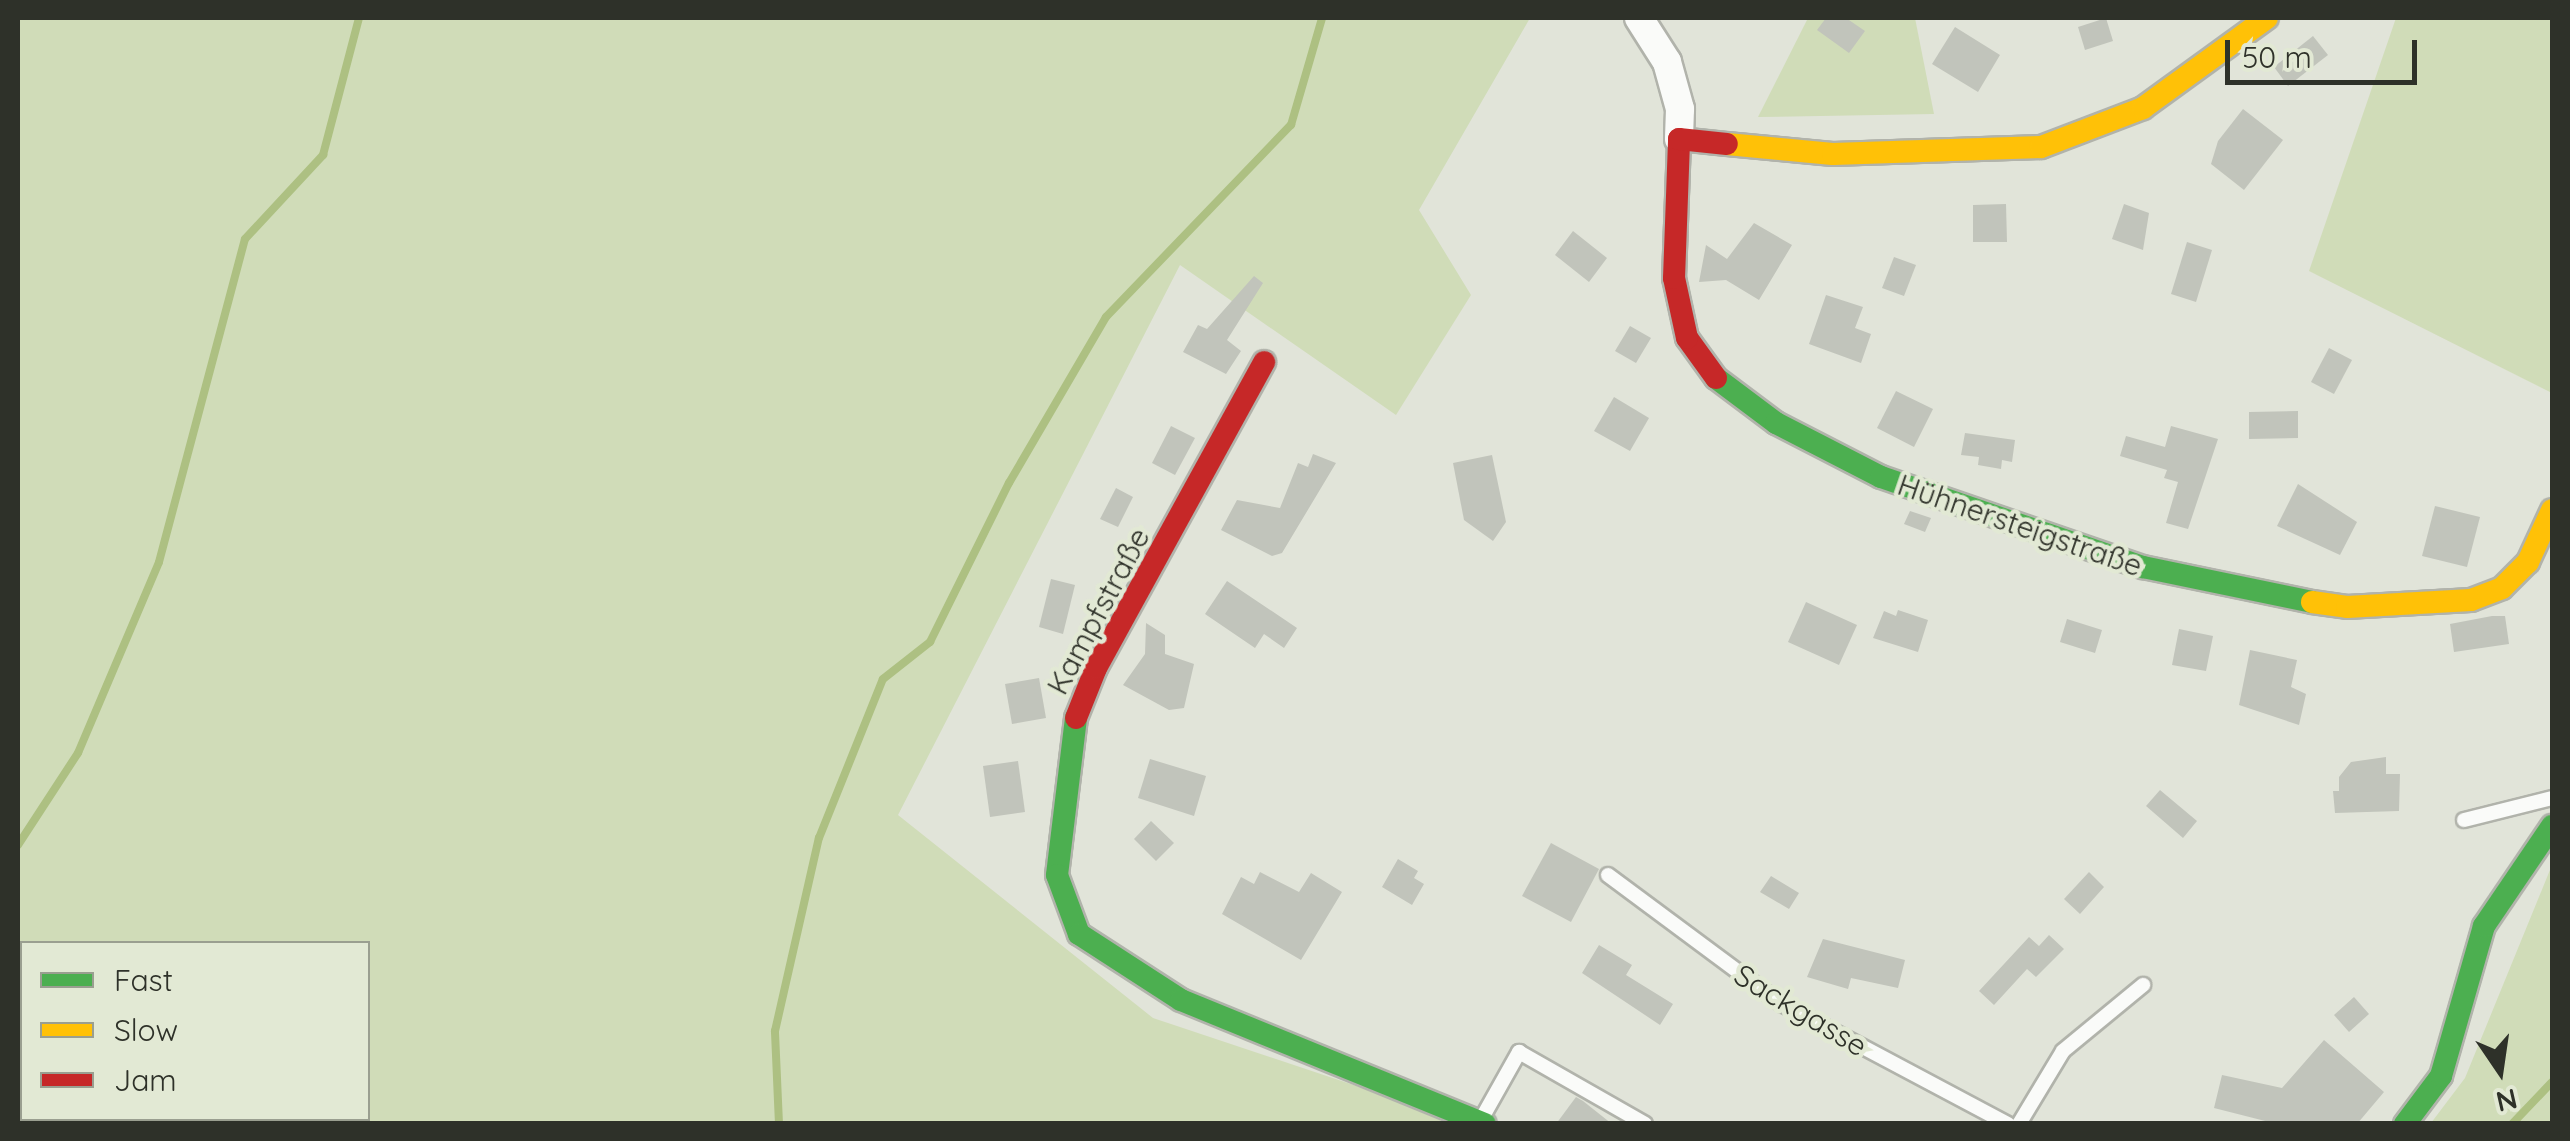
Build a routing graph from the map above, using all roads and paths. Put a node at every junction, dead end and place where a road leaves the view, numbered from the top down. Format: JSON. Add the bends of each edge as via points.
{"nodes":[{"id":1,"x":1639,"y":18,"type":"edge"},
{"id":2,"x":2268,"y":18,"type":"edge"},
{"id":3,"x":1679,"y":139,"type":"junction"},
{"id":4,"x":1264,"y":362,"type":"dead end"},
{"id":5,"x":2552,"y":510,"type":"edge"},
{"id":6,"x":2552,"y":798,"type":"edge"},
{"id":7,"x":2464,"y":820,"type":"dead end"},
{"id":8,"x":2552,"y":826,"type":"edge"},
{"id":9,"x":1608,"y":875,"type":"dead end"},
{"id":10,"x":2142,"y":985,"type":"dead end"},
{"id":11,"x":1483,"y":1121,"type":"edge"},
{"id":12,"x":1645,"y":1124,"type":"edge"},
{"id":13,"x":2008,"y":1124,"type":"edge"},
{"id":14,"x":2020,"y":1124,"type":"edge"},
{"id":15,"x":2405,"y":1124,"type":"edge"}],
"edges":[{"from":1,"to":3,"type":"street","name":"Hühnersteigstraße","via":[[1668,62]]},
{"from":2,"to":3,"type":"street","via":[[2142,108],[2041,146],[1950,156],[1832,154]]},
{"from":3,"to":5,"type":"street","name":"Hühnersteigstraße","via":[[1674,278],[1687,338],[1714,377],[1760,412],[1881,478],[2143,568],[2347,607],[2440,606],[2486,596],[2528,562]]},
{"from":4,"to":11,"type":"street","name":"Kampfstraße","via":[[1096,668],[1072,727],[1057,876],[1079,934],[1181,1000]]},
{"from":6,"to":7,"type":"lane"},
{"from":8,"to":15,"type":"street","via":[[2484,926],[2442,1076]]},
{"from":9,"to":13,"type":"lane","name":"Sackgasse","via":[[1782,1004]]},
{"from":10,"to":14,"type":"lane","via":[[2063,1051]]},
{"from":11,"to":12,"type":"lane","via":[[1519,1052]]}]}
